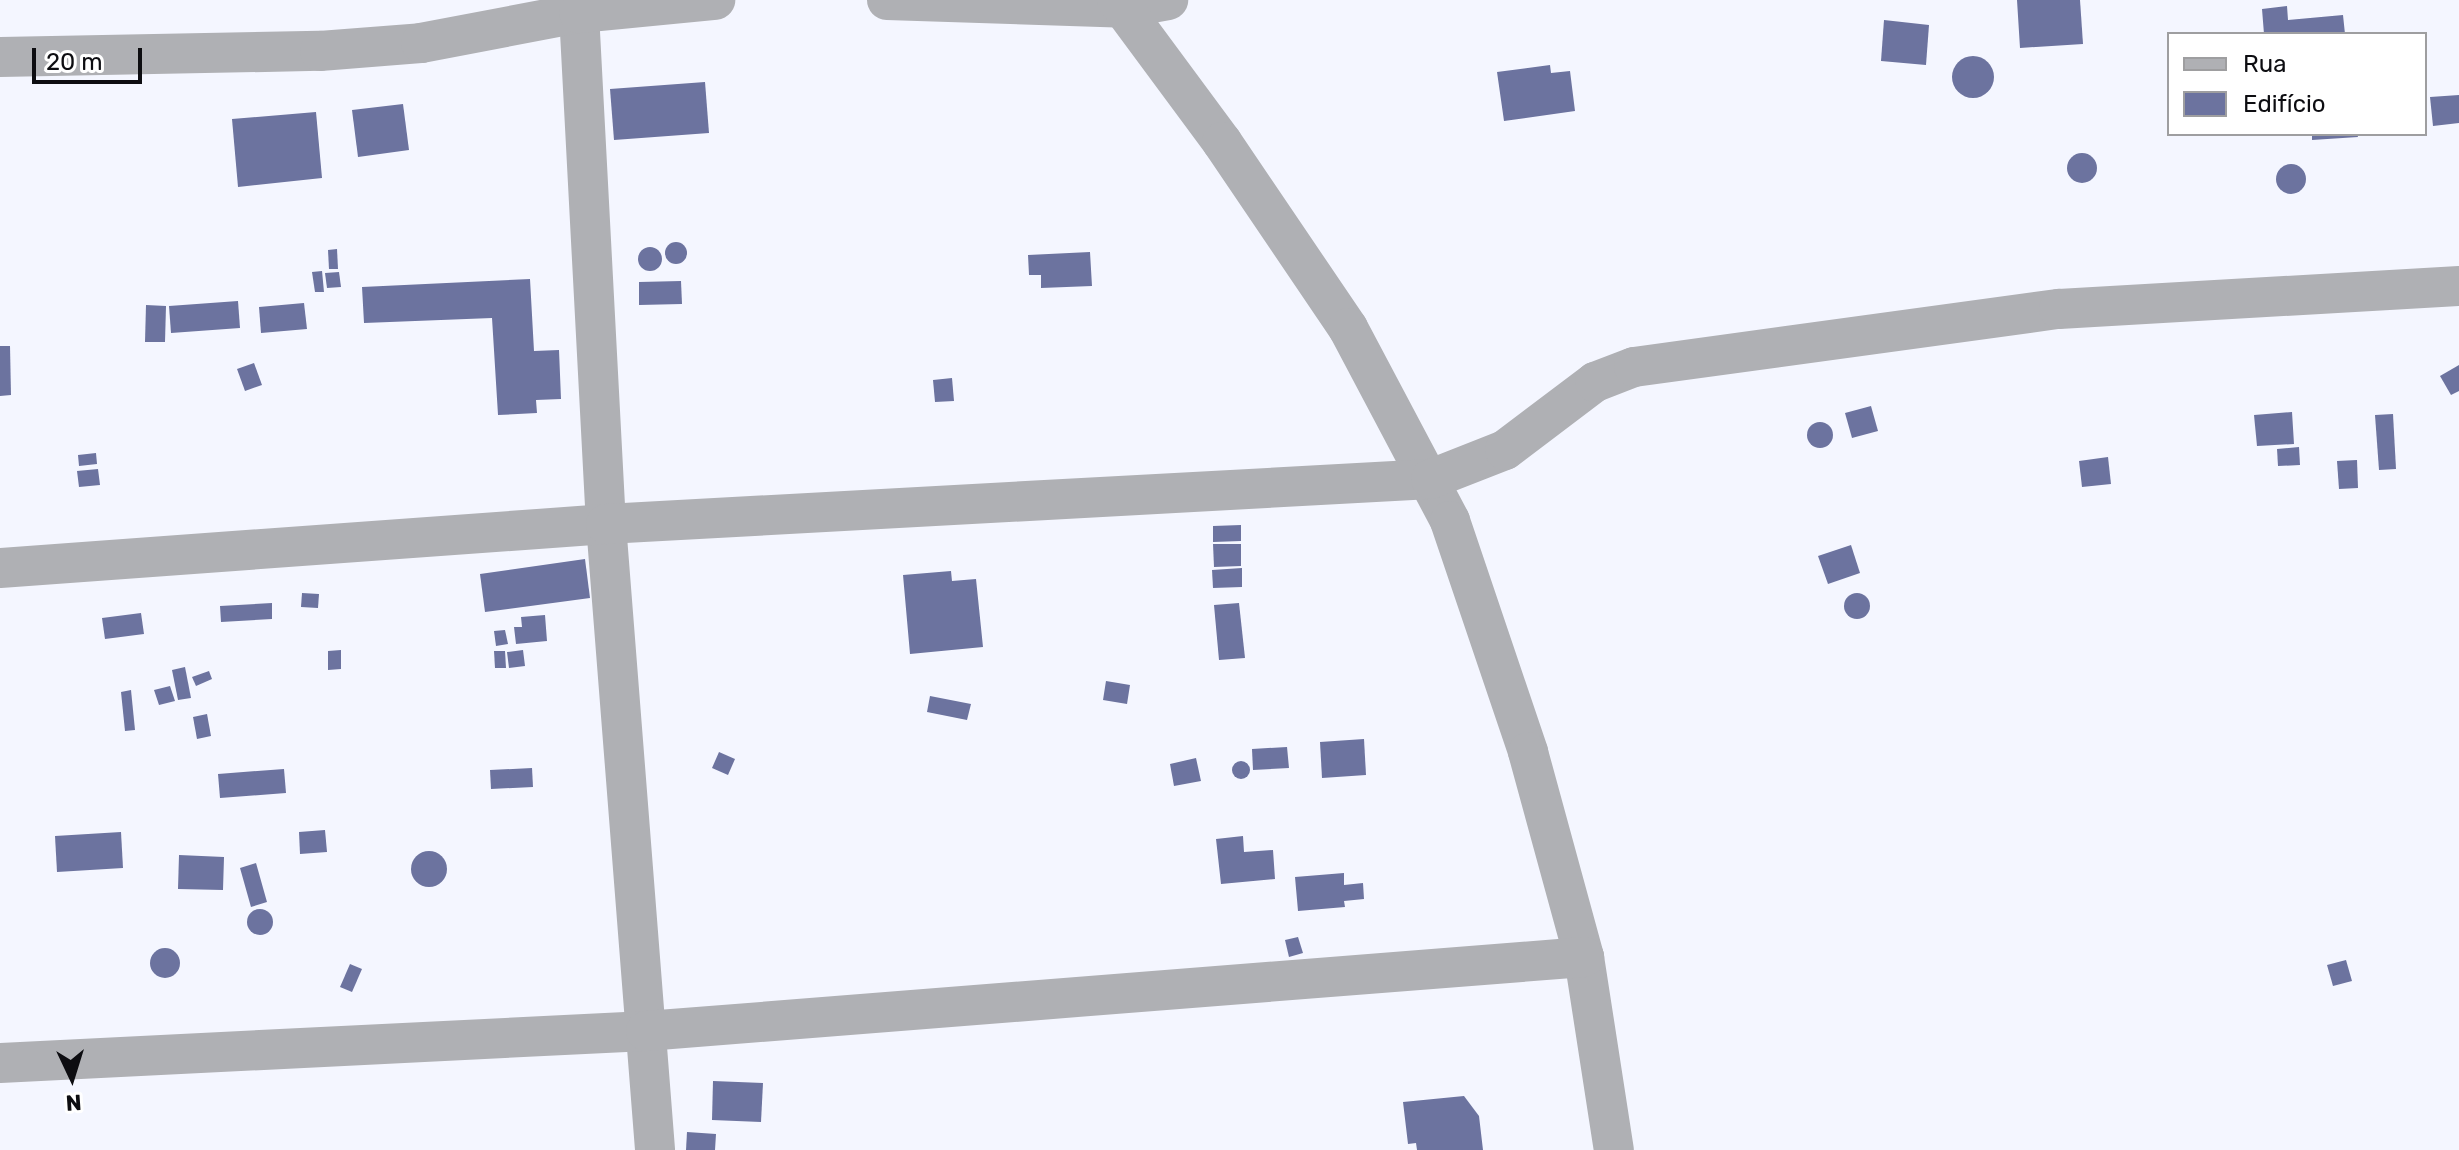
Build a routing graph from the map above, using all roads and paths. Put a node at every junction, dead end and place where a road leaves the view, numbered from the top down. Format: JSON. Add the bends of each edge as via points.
{"nodes":[{"id":1,"x":715,"y":0,"type":"edge"},
{"id":2,"x":887,"y":0,"type":"edge"},
{"id":3,"x":1168,"y":0,"type":"edge"},
{"id":4,"x":1121,"y":4,"type":"edge"},
{"id":5,"x":579,"y":13,"type":"junction"},
{"id":6,"x":0,"y":57,"type":"edge"},
{"id":7,"x":2459,"y":286,"type":"edge"},
{"id":8,"x":1431,"y":479,"type":"junction"},
{"id":9,"x":606,"y":524,"type":"junction"},
{"id":10,"x":0,"y":568,"type":"edge"},
{"id":11,"x":1584,"y":957,"type":"junction"},
{"id":12,"x":646,"y":1031,"type":"junction"},
{"id":13,"x":0,"y":1063,"type":"edge"},
{"id":14,"x":655,"y":1150,"type":"edge"},
{"id":15,"x":1614,"y":1150,"type":"edge"}],
"edges":[{"from":1,"to":5,"type":"street"},
{"from":2,"to":4,"type":"street"},
{"from":3,"to":4,"type":"street"},
{"from":4,"to":8,"type":"street","via":[[1348,328]]},
{"from":5,"to":6,"type":"street","via":[[421,43],[320,51]]},
{"from":5,"to":9,"type":"street"},
{"from":7,"to":8,"type":"street","via":[[2059,309],[1634,367],[1595,382],[1505,450]]},
{"from":8,"to":9,"type":"street"},
{"from":8,"to":11,"type":"street","via":[[1528,752]]},
{"from":9,"to":10,"type":"street"},
{"from":9,"to":12,"type":"street"},
{"from":11,"to":12,"type":"street"},
{"from":11,"to":15,"type":"street"},
{"from":12,"to":13,"type":"street"},
{"from":12,"to":14,"type":"street"}]}
